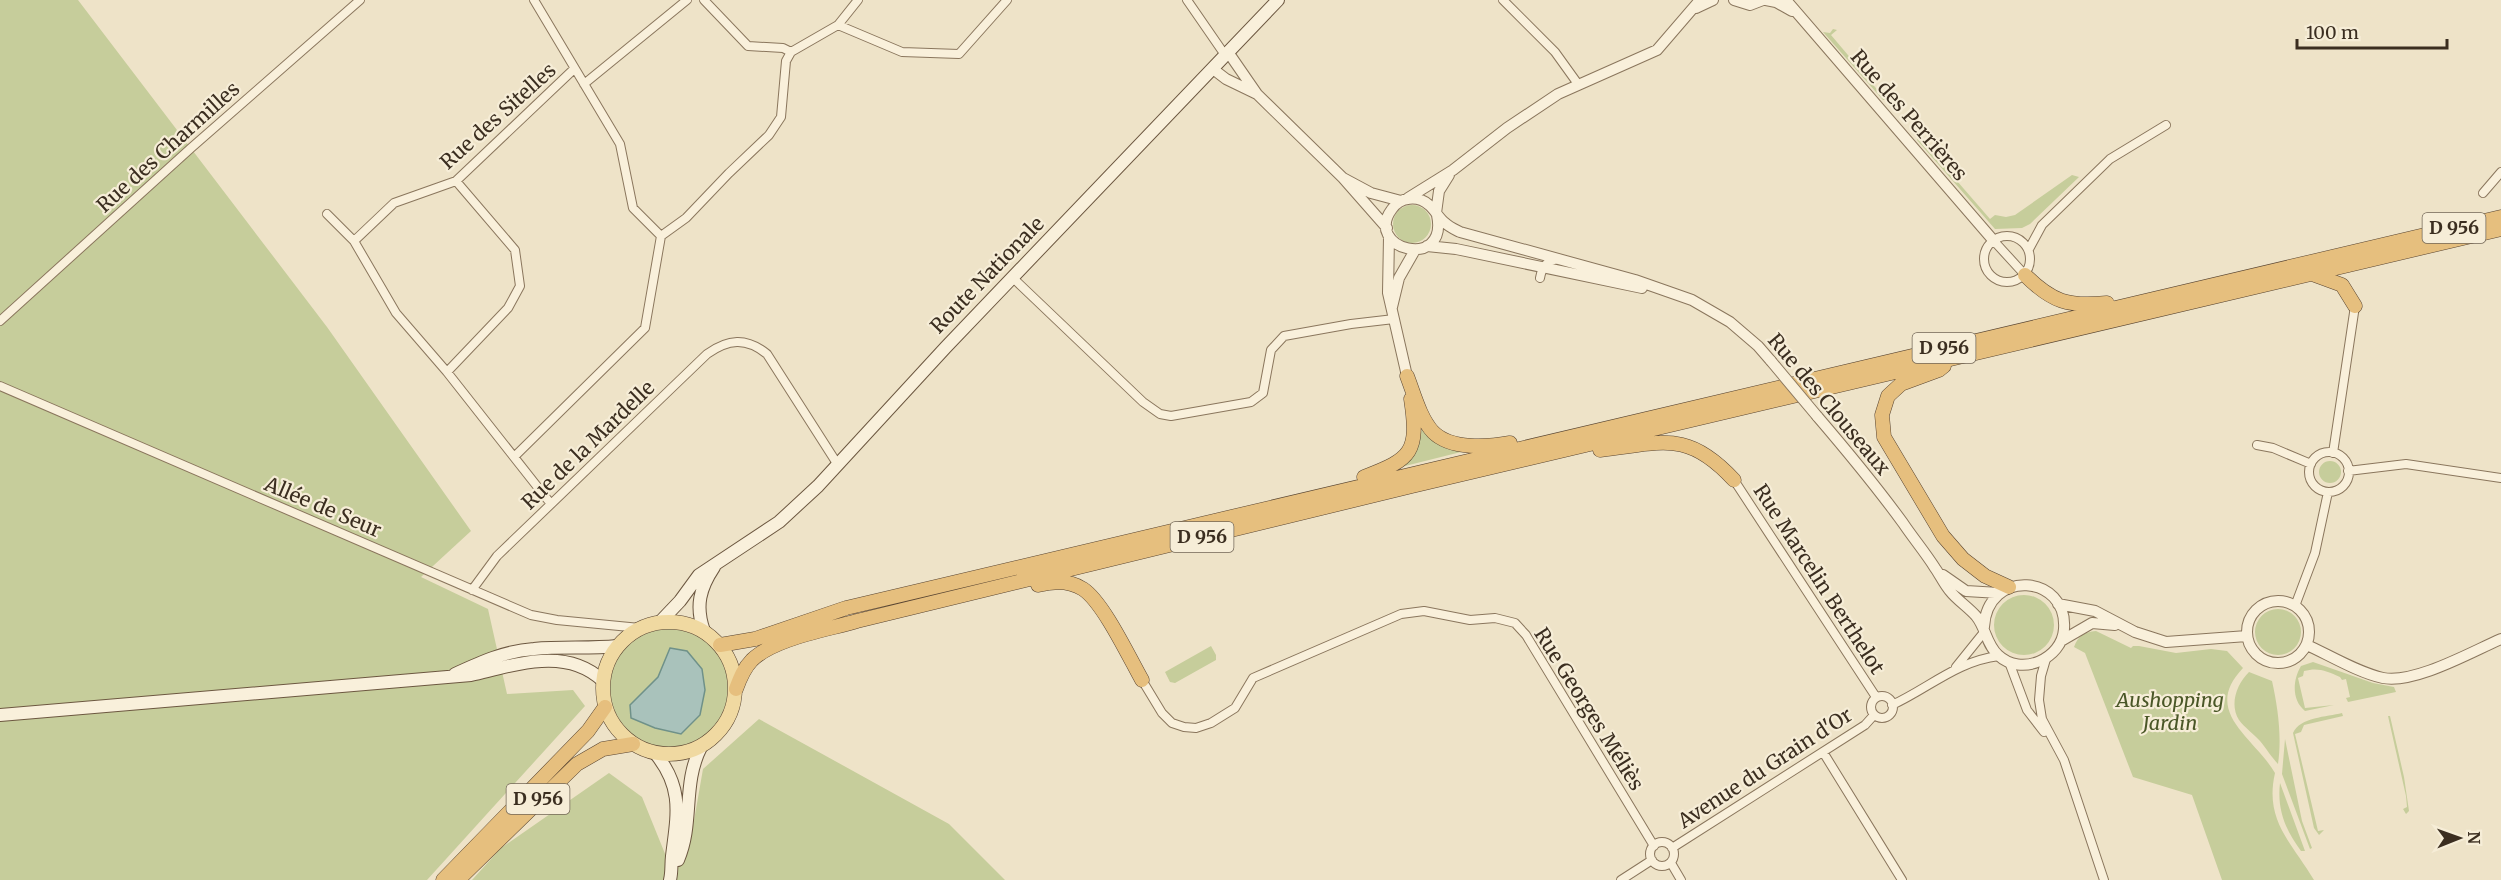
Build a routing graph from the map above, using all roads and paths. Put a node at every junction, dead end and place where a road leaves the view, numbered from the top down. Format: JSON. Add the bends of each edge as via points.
{"nodes":[{"id":1,"x":360,"y":0,"type":"edge"},
{"id":2,"x":534,"y":0,"type":"edge"},
{"id":3,"x":687,"y":0,"type":"edge"},
{"id":4,"x":704,"y":0,"type":"edge"},
{"id":5,"x":858,"y":0,"type":"edge"},
{"id":6,"x":1007,"y":0,"type":"edge"},
{"id":7,"x":1186,"y":0,"type":"edge"},
{"id":8,"x":1278,"y":0,"type":"edge"},
{"id":9,"x":1503,"y":0,"type":"edge"},
{"id":10,"x":1700,"y":0,"type":"edge"},
{"id":11,"x":1713,"y":0,"type":"edge"},
{"id":12,"x":1734,"y":0,"type":"edge"},
{"id":13,"x":1764,"y":0,"type":"edge"},
{"id":14,"x":1786,"y":0,"type":"edge"},
{"id":15,"x":1693,"y":10,"type":"junction"},
{"id":16,"x":1797,"y":14,"type":"junction"},
{"id":17,"x":838,"y":25,"type":"junction"},
{"id":18,"x":791,"y":52,"type":"junction"},
{"id":19,"x":1227,"y":54,"type":"junction"},
{"id":20,"x":574,"y":69,"type":"junction"},
{"id":21,"x":1213,"y":69,"type":"junction"},
{"id":22,"x":584,"y":84,"type":"junction"},
{"id":23,"x":1578,"y":84,"type":"junction"},
{"id":24,"x":1257,"y":94,"type":"junction"},
{"id":25,"x":2166,"y":125,"type":"dead end"},
{"id":26,"x":1453,"y":170,"type":"junction"},
{"id":27,"x":2501,"y":172,"type":"edge"},
{"id":28,"x":1343,"y":178,"type":"junction"},
{"id":29,"x":456,"y":181,"type":"junction"},
{"id":30,"x":2482,"y":193,"type":"dead end"},
{"id":31,"x":1404,"y":200,"type":"junction"},
{"id":32,"x":327,"y":214,"type":"dead end"},
{"id":33,"x":1436,"y":214,"type":"junction"},
{"id":34,"x":2501,"y":217,"type":"edge"},
{"id":35,"x":2042,"y":225,"type":"junction"},
{"id":36,"x":2501,"y":229,"type":"edge"},
{"id":37,"x":1388,"y":232,"type":"junction"},
{"id":38,"x":661,"y":236,"type":"junction"},
{"id":39,"x":2017,"y":238,"type":"junction"},
{"id":40,"x":1993,"y":240,"type":"junction"},
{"id":41,"x":354,"y":241,"type":"junction"},
{"id":42,"x":1427,"y":246,"type":"junction"},
{"id":43,"x":2029,"y":249,"type":"junction"},
{"id":44,"x":1415,"y":250,"type":"junction"},
{"id":45,"x":1556,"y":264,"type":"junction"},
{"id":46,"x":2312,"y":274,"type":"junction"},
{"id":47,"x":2025,"y":275,"type":"junction"},
{"id":48,"x":1013,"y":278,"type":"junction"},
{"id":49,"x":2174,"y":294,"type":"junction"},
{"id":50,"x":2355,"y":306,"type":"joint"},
{"id":51,"x":1392,"y":314,"type":"junction"},
{"id":52,"x":0,"y":321,"type":"edge"},
{"id":53,"x":1954,"y":358,"type":"junction"},
{"id":54,"x":447,"y":372,"type":"junction"},
{"id":55,"x":1407,"y":376,"type":"junction"},
{"id":56,"x":0,"y":386,"type":"edge"},
{"id":57,"x":1634,"y":422,"type":"junction"},
{"id":58,"x":2257,"y":445,"type":"dead end"},
{"id":59,"x":2333,"y":453,"type":"junction"},
{"id":60,"x":514,"y":457,"type":"junction"},
{"id":61,"x":1526,"y":459,"type":"junction"},
{"id":62,"x":2311,"y":464,"type":"junction"},
{"id":63,"x":838,"y":465,"type":"junction"},
{"id":64,"x":2348,"y":471,"type":"junction"},
{"id":65,"x":2501,"y":478,"type":"edge"},
{"id":66,"x":1734,"y":480,"type":"joint"},
{"id":67,"x":2328,"y":492,"type":"junction"},
{"id":68,"x":1327,"y":494,"type":"junction"},
{"id":69,"x":550,"y":504,"type":"junction"},
{"id":70,"x":715,"y":565,"type":"junction"},
{"id":71,"x":1934,"y":567,"type":"junction"},
{"id":72,"x":992,"y":587,"type":"junction"},
{"id":73,"x":472,"y":590,"type":"junction"},
{"id":74,"x":2004,"y":590,"type":"junction"},
{"id":75,"x":2058,"y":604,"type":"junction"},
{"id":76,"x":2295,"y":606,"type":"junction"},
{"id":77,"x":660,"y":622,"type":"junction"},
{"id":78,"x":2124,"y":627,"type":"junction"},
{"id":79,"x":640,"y":628,"type":"junction"},
{"id":80,"x":1984,"y":629,"type":"junction"},
{"id":81,"x":704,"y":631,"type":"junction"},
{"id":82,"x":2247,"y":636,"type":"junction"},
{"id":83,"x":2501,"y":639,"type":"edge"},
{"id":84,"x":2061,"y":641,"type":"junction"},
{"id":85,"x":720,"y":645,"type":"junction"},
{"id":86,"x":2307,"y":645,"type":"junction"},
{"id":87,"x":617,"y":646,"type":"junction"},
{"id":88,"x":1999,"y":656,"type":"junction"},
{"id":89,"x":2046,"y":658,"type":"junction"},
{"id":90,"x":2009,"y":662,"type":"junction"},
{"id":91,"x":1956,"y":667,"type":"junction"},
{"id":92,"x":452,"y":676,"type":"junction"},
{"id":93,"x":1142,"y":680,"type":"joint"},
{"id":94,"x":603,"y":681,"type":"junction"},
{"id":95,"x":736,"y":689,"type":"junction"},
{"id":96,"x":1876,"y":697,"type":"junction"},
{"id":97,"x":1892,"y":705,"type":"junction"},
{"id":98,"x":605,"y":707,"type":"junction"},
{"id":99,"x":1874,"y":715,"type":"junction"},
{"id":100,"x":0,"y":716,"type":"edge"},
{"id":101,"x":633,"y":744,"type":"junction"},
{"id":102,"x":2054,"y":744,"type":"junction"},
{"id":103,"x":701,"y":747,"type":"junction"},
{"id":104,"x":1822,"y":752,"type":"junction"},
{"id":105,"x":655,"y":753,"type":"junction"},
{"id":106,"x":1654,"y":846,"type":"junction"},
{"id":107,"x":1672,"y":848,"type":"junction"},
{"id":108,"x":1652,"y":860,"type":"junction"},
{"id":109,"x":1671,"y":863,"type":"junction"},
{"id":110,"x":671,"y":876,"type":"edge"},
{"id":111,"x":443,"y":880,"type":"edge"},
{"id":112,"x":458,"y":880,"type":"edge"},
{"id":113,"x":1621,"y":880,"type":"edge"},
{"id":114,"x":1681,"y":880,"type":"edge"},
{"id":115,"x":1902,"y":880,"type":"edge"},
{"id":116,"x":2104,"y":880,"type":"edge"}],
"edges":[{"from":1,"to":52,"type":"street","name":"Rue des Charmilles"},
{"from":2,"to":20,"type":"street"},
{"from":3,"to":22,"type":"street"},
{"from":4,"to":18,"type":"street","via":[[748,46]]},
{"from":5,"to":17,"type":"street"},
{"from":6,"to":17,"type":"street","via":[[958,54],[902,52]]},
{"from":7,"to":19,"type":"street"},
{"from":8,"to":19,"type":"main road","name":"Route Nationale"},
{"from":9,"to":23,"type":"street","via":[[1555,52]]},
{"from":10,"to":15,"type":"street"},
{"from":11,"to":15,"type":"street"},
{"from":12,"to":13,"type":"street","via":[[1750,5]]},
{"from":13,"to":16,"type":"street","name":"Rue des Perrières"},
{"from":14,"to":16,"type":"street","name":"Rue des Perrières"},
{"from":15,"to":23,"type":"street","via":[[1657,50]]},
{"from":16,"to":40,"type":"street","name":"Rue des Perrières"},
{"from":17,"to":18,"type":"street"},
{"from":18,"to":38,"type":"street","via":[[786,61],[781,117],[770,135],[686,218]]},
{"from":19,"to":21,"type":"main road","name":"Route Nationale"},
{"from":19,"to":24,"type":"street"},
{"from":20,"to":22,"type":"street"},
{"from":20,"to":29,"type":"street","name":"Rue des Sitelles"},
{"from":21,"to":24,"type":"street"},
{"from":21,"to":48,"type":"main road","name":"Route Nationale"},
{"from":22,"to":38,"type":"street","via":[[620,144],[633,208]]},
{"from":23,"to":26,"type":"street","via":[[1530,111]]},
{"from":24,"to":28,"type":"street"},
{"from":25,"to":35,"type":"street","via":[[2110,159]]},
{"from":26,"to":31,"type":"street"},
{"from":26,"to":33,"type":"street","via":[[1439,191]]},
{"from":27,"to":30,"type":"street"},
{"from":28,"to":31,"type":"street","via":[[1371,193]]},
{"from":28,"to":37,"type":"street"},
{"from":29,"to":41,"type":"street","name":"Rue des Sitelles","via":[[394,203]]},
{"from":29,"to":54,"type":"street","via":[[515,250],[520,286],[508,308]]},
{"from":31,"to":33,"type":"street","via":[[1424,201]]},
{"from":31,"to":37,"type":"street","via":[[1387,217]]},
{"from":32,"to":41,"type":"street"},
{"from":33,"to":42,"type":"street","via":[[1437,232]]},
{"from":33,"to":45,"type":"street","name":"Rue des Clouseaux","via":[[1460,232]]},
{"from":34,"to":49,"type":"highway","number":"D 956"},
{"from":35,"to":39,"type":"street"},
{"from":35,"to":43,"type":"street"},
{"from":36,"to":46,"type":"highway","number":"D 956"},
{"from":37,"to":44,"type":"street","via":[[1400,247]]},
{"from":37,"to":51,"type":"street"},
{"from":38,"to":60,"type":"street","via":[[645,328]]},
{"from":39,"to":40,"type":"street","via":[[2004,236]]},
{"from":39,"to":43,"type":"street"},
{"from":40,"to":47,"type":"street"},
{"from":40,"to":47,"type":"street","via":[[1984,257],[1991,276],[2012,282]]},
{"from":41,"to":54,"type":"street","via":[[396,313]]},
{"from":42,"to":44,"type":"street"},
{"from":42,"to":45,"type":"street","name":"Rue des Clouseaux","via":[[1456,249],[1541,272]]},
{"from":43,"to":47,"type":"street","via":[[2030,263]]},
{"from":44,"to":51,"type":"street","via":[[1399,278]]},
{"from":45,"to":71,"type":"street","name":"Rue des Clouseaux","bridge":true,"via":[[1672,293],[1730,322],[1758,346],[1818,416]]},
{"from":46,"to":50,"type":"highway","via":[[2342,285]]},
{"from":46,"to":53,"type":"highway","number":"D 956"},
{"from":47,"to":49,"type":"highway","via":[[2041,291],[2069,304]]},
{"from":48,"to":51,"type":"street","via":[[1143,402],[1160,414],[1171,416],[1251,402],[1263,393],[1271,350],[1284,336]]},
{"from":48,"to":63,"type":"main road","name":"Route Nationale"},
{"from":49,"to":57,"type":"highway","number":"D 956"},
{"from":50,"to":59,"type":"street"},
{"from":51,"to":55,"type":"street"},
{"from":53,"to":61,"type":"highway","number":"D 956"},
{"from":53,"to":74,"type":"highway","number":"D 956","via":[[1939,370],[1901,384],[1888,396],[1882,415],[1884,437],[1943,536],[1963,559]]},
{"from":54,"to":60,"type":"street"},
{"from":55,"to":57,"type":"highway","number":"D 956","via":[[1427,424],[1434,433],[1458,444],[1498,445]]},
{"from":55,"to":68,"type":"highway","number":"D 956","via":[[1414,436],[1407,454],[1398,464]]},
{"from":56,"to":73,"type":"street","name":"Allée de Seur"},
{"from":57,"to":68,"type":"highway","number":"D 956"},
{"from":58,"to":62,"type":"street"},
{"from":59,"to":62,"type":"street","via":[[2320,455]]},
{"from":59,"to":64,"type":"street","via":[[2344,459]]},
{"from":60,"to":69,"type":"street"},
{"from":61,"to":66,"type":"highway","number":"D 956","via":[[1680,443],[1719,463]]},
{"from":61,"to":72,"type":"highway","number":"D 956"},
{"from":62,"to":67,"type":"street","via":[[2310,479],[2320,490]]},
{"from":63,"to":69,"type":"street","name":"Rue de la Mardelle","via":[[767,354],[757,345],[739,341],[720,345],[707,354]]},
{"from":63,"to":70,"type":"main road","name":"Route Nationale","via":[[778,522]]},
{"from":64,"to":65,"type":"street","via":[[2406,464]]},
{"from":64,"to":67,"type":"street","via":[[2343,486]]},
{"from":66,"to":96,"type":"street","name":"Rue Marcelin Berthelot"},
{"from":67,"to":76,"type":"street","via":[[2315,553]]},
{"from":68,"to":85,"type":"highway","number":"D 956","via":[[846,608],[754,639]]},
{"from":69,"to":73,"type":"street","name":"Rue de la Mardelle","via":[[497,556]]},
{"from":70,"to":77,"type":"main road","name":"Route Nationale","via":[[699,575]]},
{"from":70,"to":81,"type":"main road","via":[[700,593],[699,617]]},
{"from":71,"to":74,"type":"street","name":"Rue des Clouseaux","via":[[1966,591]]},
{"from":71,"to":80,"type":"street","name":"Rue des Clouseaux","via":[[1947,589]]},
{"from":72,"to":93,"type":"highway","via":[[1012,590],[1068,582],[1083,589],[1096,601]]},
{"from":72,"to":95,"type":"highway","number":"D 956","via":[[782,643],[753,659]]},
{"from":73,"to":79,"type":"street","name":"Allée de Seur","via":[[531,615]]},
{"from":74,"to":75,"type":"street","via":[[2040,587]]},
{"from":74,"to":80,"type":"street","via":[[1987,611]]},
{"from":75,"to":78,"type":"street","via":[[2095,611]]},
{"from":75,"to":84,"type":"street","via":[[2063,616]]},
{"from":76,"to":82,"type":"street","via":[[2279,601],[2265,603],[2249,619]]},
{"from":76,"to":86,"type":"street","via":[[2307,621]]},
{"from":77,"to":79,"type":"main road"},
{"from":77,"to":81,"type":"main road","via":[[690,624]]},
{"from":78,"to":82,"type":"street","via":[[2166,642]]},
{"from":78,"to":84,"type":"street","via":[[2092,623]]},
{"from":79,"to":87,"type":"main road"},
{"from":80,"to":88,"type":"street"},
{"from":80,"to":91,"type":"street"},
{"from":81,"to":85,"type":"main road"},
{"from":82,"to":86,"type":"street","via":[[2251,650],[2270,663],[2294,660]]},
{"from":83,"to":86,"type":"street","via":[[2418,674],[2395,679],[2371,674]]},
{"from":84,"to":89,"type":"street"},
{"from":85,"to":95,"type":"main road","via":[[730,660]]},
{"from":87,"to":92,"type":"main road","via":[[516,651]]},
{"from":87,"to":94,"type":"main road"},
{"from":88,"to":90,"type":"street"},
{"from":88,"to":91,"type":"street"},
{"from":89,"to":90,"type":"street","via":[[2023,665]]},
{"from":89,"to":102,"type":"street","via":[[2039,700],[2042,719]]},
{"from":90,"to":102,"type":"street","via":[[2027,710]]},
{"from":91,"to":97,"type":"street"},
{"from":92,"to":94,"type":"main road","via":[[519,662],[558,661],[588,669]]},
{"from":92,"to":100,"type":"main road"},
{"from":93,"to":106,"type":"street","name":"Rue Georges Méliès","via":[[1172,723],[1196,728],[1235,708],[1253,678],[1401,614],[1424,611],[1470,620],[1495,618],[1515,622]]},
{"from":94,"to":98,"type":"main road"},
{"from":95,"to":103,"type":"main road","via":[[729,718]]},
{"from":96,"to":97,"type":"street","via":[[1885,696]]},
{"from":96,"to":99,"type":"street","via":[[1871,704]]},
{"from":97,"to":99,"type":"street","via":[[1888,716]]},
{"from":98,"to":101,"type":"main road","via":[[621,734]]},
{"from":98,"to":111,"type":"highway","number":"D 956","via":[[588,730]]},
{"from":99,"to":104,"type":"street","name":"Avenue du Grain d'Or"},
{"from":101,"to":105,"type":"main road"},
{"from":101,"to":112,"type":"highway","number":"D 956","via":[[603,749],[576,764]]},
{"from":102,"to":116,"type":"street","via":[[2064,760]]},
{"from":103,"to":105,"type":"main road","via":[[678,754]]},
{"from":103,"to":110,"type":"main road","via":[[689,777],[684,843]]},
{"from":104,"to":107,"type":"street","name":"Avenue du Grain d'Or"},
{"from":104,"to":115,"type":"street"},
{"from":105,"to":110,"type":"main road","via":[[672,778],[677,799]]},
{"from":106,"to":107,"type":"street","via":[[1661,843]]},
{"from":106,"to":108,"type":"street"},
{"from":107,"to":109,"type":"street"},
{"from":108,"to":109,"type":"street","via":[[1659,865]]},
{"from":108,"to":113,"type":"street"},
{"from":109,"to":114,"type":"street"}]}
